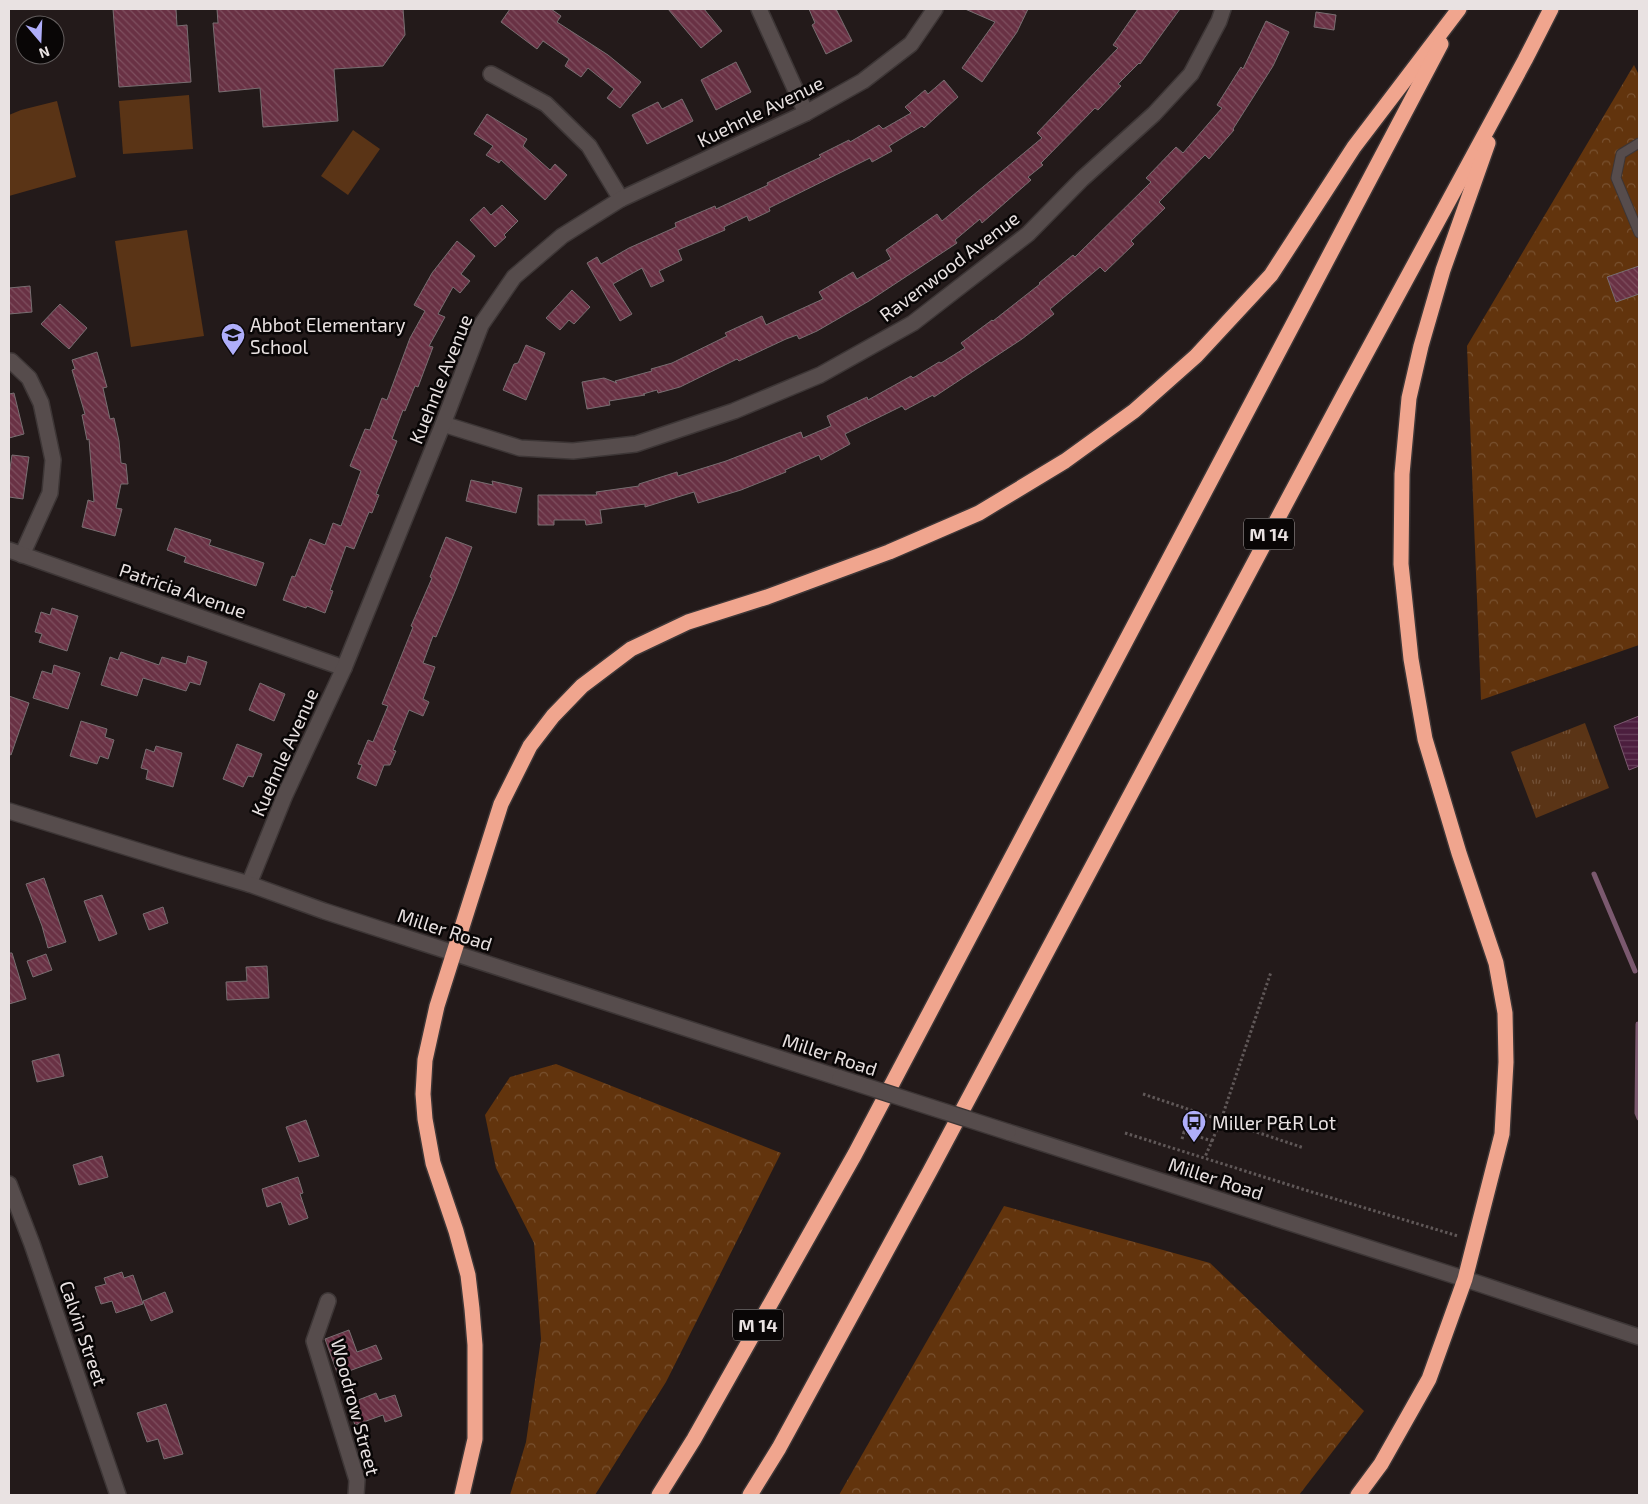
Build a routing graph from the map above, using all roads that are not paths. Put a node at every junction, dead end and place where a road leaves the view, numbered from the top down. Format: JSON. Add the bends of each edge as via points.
{"nodes":[{"id":1,"x":759,"y":9,"type":"edge"},
{"id":2,"x":936,"y":9,"type":"edge"},
{"id":3,"x":1223,"y":9,"type":"edge"},
{"id":4,"x":1459,"y":9,"type":"edge"},
{"id":5,"x":1551,"y":9,"type":"edge"},
{"id":6,"x":491,"y":74,"type":"dead end"},
{"id":7,"x":1504,"y":99,"type":"junction"},
{"id":8,"x":806,"y":113,"type":"junction"},
{"id":9,"x":1639,"y":143,"type":"edge"},
{"id":10,"x":621,"y":199,"type":"junction"},
{"id":11,"x":1639,"y":234,"type":"edge"},
{"id":12,"x":9,"y":361,"type":"edge"},
{"id":13,"x":443,"y":424,"type":"junction"},
{"id":14,"x":16,"y":552,"type":"edge"},
{"id":15,"x":344,"y":668,"type":"junction"},
{"id":16,"x":9,"y":811,"type":"edge"},
{"id":17,"x":249,"y":884,"type":"junction"},
{"id":18,"x":454,"y":953,"type":"junction"},
{"id":19,"x":9,"y":1184,"type":"edge"},
{"id":20,"x":1465,"y":1279,"type":"junction"},
{"id":21,"x":328,"y":1301,"type":"dead end"},
{"id":22,"x":1639,"y":1337,"type":"edge"},
{"id":23,"x":118,"y":1495,"type":"edge"},
{"id":24,"x":356,"y":1495,"type":"edge"},
{"id":25,"x":462,"y":1495,"type":"edge"},
{"id":26,"x":659,"y":1495,"type":"edge"},
{"id":27,"x":750,"y":1495,"type":"edge"},
{"id":28,"x":1358,"y":1495,"type":"edge"}],
"edges":[{"from":1,"to":8,"type":"street"},
{"from":2,"to":8,"type":"street","name":"Kuehnle Avenue","via":[[911,44],[863,81]]},
{"from":3,"to":13,"type":"street","name":"Ravenwood Avenue","via":[[1191,74],[1154,114],[1082,179],[1028,234],[913,323],[820,375],[734,411],[636,444],[574,451],[520,448]]},
{"from":4,"to":18,"type":"highway","via":[[1354,147],[1271,275],[1196,356],[1134,411],[1065,461],[979,513],[889,552],[688,622],[631,649],[582,686],[530,746],[501,804]]},
{"from":4,"to":26,"type":"highway","number":"M 14","via":[[884,1102],[694,1439]]},
{"from":5,"to":7,"type":"highway","number":"M 14"},
{"from":6,"to":10,"type":"street","via":[[546,104],[589,146]]},
{"from":7,"to":20,"type":"highway","via":[[1443,270],[1421,346],[1410,398],[1402,474],[1401,564],[1411,659],[1425,740],[1496,963],[1505,1012],[1502,1134]]},
{"from":7,"to":27,"type":"highway","number":"M 14","via":[[930,1172]]},
{"from":8,"to":10,"type":"street","name":"Kuehnle Avenue"},
{"from":9,"to":11,"type":"lane","via":[[1621,154],[1616,178]]},
{"from":10,"to":13,"type":"street","name":"Kuehnle Avenue","via":[[562,236],[514,277],[481,325]]},
{"from":12,"to":14,"type":"street","via":[[29,378],[41,403],[53,460],[50,492]]},
{"from":13,"to":15,"type":"street","name":"Kuehnle Avenue"},
{"from":14,"to":15,"type":"street","name":"Patricia Avenue"},
{"from":15,"to":17,"type":"street","name":"Kuehnle Avenue","via":[[285,795]]},
{"from":16,"to":17,"type":"street","name":"Miller Road"},
{"from":17,"to":18,"type":"street","name":"Miller Road"},
{"from":18,"to":20,"type":"street","name":"Miller Road","bridge":true},
{"from":18,"to":25,"type":"highway","via":[[437,1006],[425,1060],[423,1094],[433,1163],[468,1275],[472,1309],[475,1439]]},
{"from":19,"to":23,"type":"street","name":"Calvin Street"},
{"from":20,"to":22,"type":"street","name":"Miller Road"},
{"from":20,"to":28,"type":"highway","via":[[1429,1379],[1381,1464]]},
{"from":21,"to":24,"type":"street","name":"Woodrow Street","via":[[314,1342],[357,1480]]}]}
